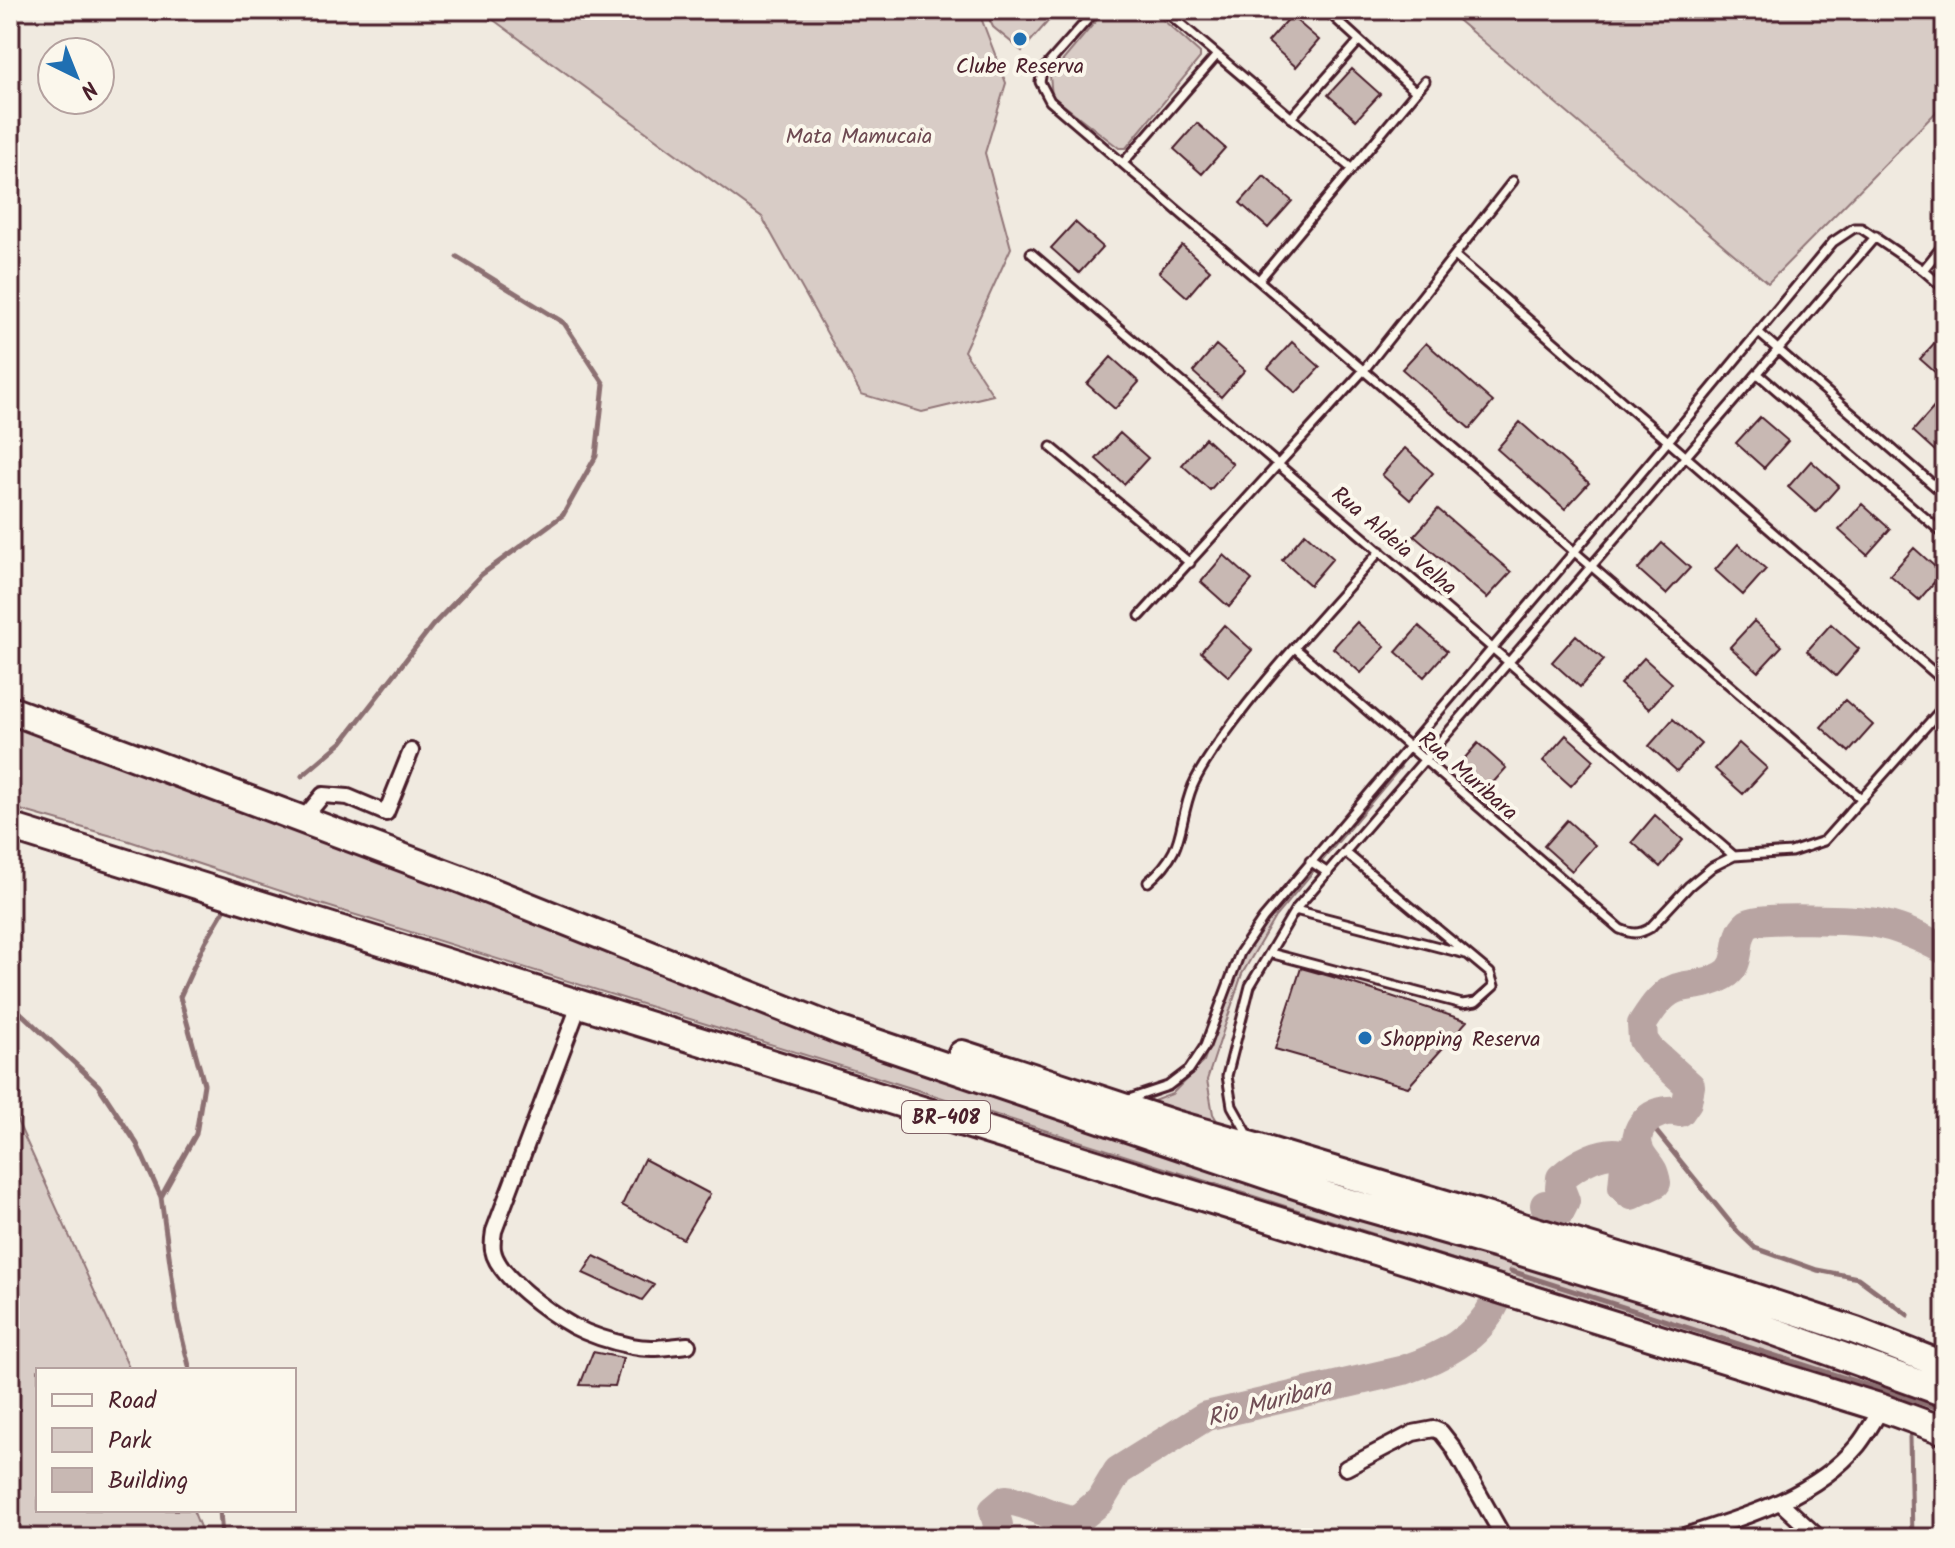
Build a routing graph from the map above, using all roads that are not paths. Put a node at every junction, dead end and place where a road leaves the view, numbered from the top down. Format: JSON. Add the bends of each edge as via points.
{"nodes":[{"id":1,"x":1096,"y":10,"type":"edge"},
{"id":2,"x":1164,"y":10,"type":"edge"},
{"id":3,"x":1326,"y":10,"type":"edge"},
{"id":4,"x":1359,"y":41,"type":"junction"},
{"id":5,"x":1217,"y":55,"type":"junction"},
{"id":6,"x":1425,"y":81,"type":"dead end"},
{"id":7,"x":1416,"y":92,"type":"junction"},
{"id":8,"x":1291,"y":118,"type":"junction"},
{"id":9,"x":1123,"y":163,"type":"junction"},
{"id":10,"x":1352,"y":169,"type":"junction"},
{"id":11,"x":1513,"y":181,"type":"dead end"},
{"id":12,"x":1876,"y":236,"type":"junction"},
{"id":13,"x":1945,"y":243,"type":"edge"},
{"id":14,"x":1031,"y":253,"type":"dead end"},
{"id":15,"x":1455,"y":256,"type":"junction"},
{"id":16,"x":1923,"y":270,"type":"junction"},
{"id":17,"x":1259,"y":280,"type":"junction"},
{"id":18,"x":1945,"y":289,"type":"edge"},
{"id":19,"x":1758,"y":332,"type":"junction"},
{"id":20,"x":1778,"y":349,"type":"junction"},
{"id":21,"x":1364,"y":370,"type":"junction"},
{"id":22,"x":1758,"y":374,"type":"junction"},
{"id":23,"x":1669,"y":440,"type":"junction"},
{"id":24,"x":1051,"y":447,"type":"dead end"},
{"id":25,"x":1688,"y":457,"type":"junction"},
{"id":26,"x":1278,"y":466,"type":"junction"},
{"id":27,"x":1945,"y":495,"type":"edge"},
{"id":28,"x":1945,"y":535,"type":"edge"},
{"id":29,"x":1380,"y":551,"type":"junction"},
{"id":30,"x":1574,"y":552,"type":"junction"},
{"id":31,"x":1190,"y":563,"type":"junction"},
{"id":32,"x":1593,"y":566,"type":"junction"},
{"id":33,"x":1140,"y":616,"type":"dead end"},
{"id":34,"x":1494,"y":647,"type":"junction"},
{"id":35,"x":1295,"y":648,"type":"junction"},
{"id":36,"x":1510,"y":662,"type":"junction"},
{"id":37,"x":1945,"y":682,"type":"edge"},
{"id":38,"x":1945,"y":705,"type":"edge"},
{"id":39,"x":10,"y":710,"type":"edge"},
{"id":40,"x":1409,"y":748,"type":"junction"},
{"id":41,"x":411,"y":751,"type":"dead end"},
{"id":42,"x":1425,"y":762,"type":"junction"},
{"id":43,"x":1862,"y":799,"type":"junction"},
{"id":44,"x":302,"y":820,"type":"junction"},
{"id":45,"x":10,"y":827,"type":"edge"},
{"id":46,"x":1346,"y":853,"type":"junction"},
{"id":47,"x":1734,"y":856,"type":"junction"},
{"id":48,"x":1310,"y":861,"type":"junction"},
{"id":49,"x":1328,"y":873,"type":"junction"},
{"id":50,"x":1148,"y":882,"type":"dead end"},
{"id":51,"x":1295,"y":910,"type":"junction"},
{"id":52,"x":1270,"y":953,"type":"junction"},
{"id":53,"x":1468,"y":955,"type":"junction"},
{"id":54,"x":580,"y":1003,"type":"junction"},
{"id":55,"x":838,"y":1030,"type":"junction"},
{"id":56,"x":1116,"y":1104,"type":"junction"},
{"id":57,"x":1256,"y":1147,"type":"junction"},
{"id":58,"x":688,"y":1345,"type":"dead end"},
{"id":59,"x":1945,"y":1366,"type":"edge"},
{"id":60,"x":1945,"y":1393,"type":"edge"},
{"id":61,"x":1882,"y":1408,"type":"junction"},
{"id":62,"x":1945,"y":1431,"type":"edge"},
{"id":63,"x":1346,"y":1468,"type":"dead end"},
{"id":64,"x":1780,"y":1502,"type":"junction"},
{"id":65,"x":1504,"y":1538,"type":"edge"},
{"id":66,"x":1678,"y":1538,"type":"edge"},
{"id":67,"x":1819,"y":1538,"type":"edge"}],
"edges":[{"from":1,"to":9,"type":"lane","via":[[1042,71],[1040,82],[1050,101]]},
{"from":2,"to":5,"type":"lane"},
{"from":3,"to":4,"type":"lane"},
{"from":4,"to":7,"type":"lane"},
{"from":4,"to":8,"type":"lane"},
{"from":5,"to":8,"type":"lane"},
{"from":5,"to":9,"type":"lane"},
{"from":6,"to":7,"type":"lane"},
{"from":7,"to":10,"type":"lane"},
{"from":8,"to":10,"type":"lane"},
{"from":9,"to":17,"type":"lane"},
{"from":10,"to":17,"type":"lane"},
{"from":11,"to":15,"type":"lane"},
{"from":12,"to":16,"type":"lane"},
{"from":12,"to":19,"type":"lane","via":[[1854,228],[1833,242]]},
{"from":12,"to":20,"type":"lane"},
{"from":13,"to":16,"type":"lane"},
{"from":14,"to":26,"type":"lane","name":"Rua Aldeia Velha"},
{"from":15,"to":21,"type":"lane"},
{"from":15,"to":23,"type":"lane"},
{"from":16,"to":18,"type":"lane"},
{"from":17,"to":21,"type":"lane"},
{"from":19,"to":20,"type":"lane"},
{"from":19,"to":23,"type":"lane"},
{"from":20,"to":22,"type":"lane"},
{"from":20,"to":27,"type":"lane"},
{"from":21,"to":26,"type":"lane"},
{"from":21,"to":30,"type":"lane"},
{"from":22,"to":25,"type":"lane"},
{"from":22,"to":28,"type":"lane"},
{"from":23,"to":25,"type":"lane"},
{"from":23,"to":30,"type":"lane"},
{"from":24,"to":31,"type":"lane"},
{"from":25,"to":32,"type":"lane"},
{"from":25,"to":37,"type":"lane"},
{"from":26,"to":29,"type":"lane","name":"Rua Aldeia Velha"},
{"from":26,"to":31,"type":"lane"},
{"from":29,"to":34,"type":"lane","name":"Rua Aldeia Velha"},
{"from":29,"to":35,"type":"lane"},
{"from":30,"to":32,"type":"lane"},
{"from":30,"to":34,"type":"lane"},
{"from":31,"to":33,"type":"lane"},
{"from":32,"to":36,"type":"lane"},
{"from":32,"to":43,"type":"lane"},
{"from":34,"to":36,"type":"lane","name":"Rua Aldeia Velha"},
{"from":34,"to":40,"type":"lane"},
{"from":35,"to":40,"type":"lane","name":"Rua Muribara"},
{"from":35,"to":50,"type":"lane","via":[[1222,738],[1193,785],[1177,847],[1166,867]]},
{"from":36,"to":42,"type":"lane"},
{"from":36,"to":47,"type":"lane","name":"Rua Aldeia Velha"},
{"from":38,"to":43,"type":"lane"},
{"from":39,"to":44,"type":"highway","number":"BR-408"},
{"from":40,"to":42,"type":"lane","name":"Rua Muribara"},
{"from":40,"to":48,"type":"lane"},
{"from":41,"to":44,"type":"street","via":[[386,813],[348,797],[323,795]]},
{"from":42,"to":46,"type":"lane"},
{"from":42,"to":47,"type":"lane","name":"Rua Muribara","via":[[1632,934],[1650,928],[1689,886]]},
{"from":43,"to":47,"type":"lane","via":[[1816,845]]},
{"from":44,"to":55,"type":"highway","number":"BR-408"},
{"from":45,"to":54,"type":"highway","number":"BR-408"},
{"from":46,"to":49,"type":"lane"},
{"from":46,"to":53,"type":"lane"},
{"from":48,"to":49,"type":"lane"},
{"from":48,"to":56,"type":"lane","via":[[1240,953],[1205,1046],[1189,1070],[1168,1086]]},
{"from":49,"to":51,"type":"lane"},
{"from":51,"to":52,"type":"lane"},
{"from":51,"to":53,"type":"lane"},
{"from":52,"to":53,"type":"lane","via":[[1462,1004],[1476,1002],[1494,986],[1490,973]]},
{"from":52,"to":57,"type":"lane","via":[[1250,986],[1227,1076],[1232,1106]]},
{"from":54,"to":58,"type":"street","via":[[492,1248],[513,1280],[574,1326],[632,1346]]},
{"from":54,"to":61,"type":"highway","number":"BR-408"},
{"from":55,"to":56,"type":"highway","via":[[883,1032],[923,1042]]},
{"from":55,"to":60,"type":"highway","number":"BR-408","via":[[1337,1199],[1731,1316]]},
{"from":56,"to":57,"type":"highway"},
{"from":57,"to":59,"type":"highway","via":[[1732,1290]]},
{"from":61,"to":62,"type":"highway","number":"BR-408"},
{"from":61,"to":64,"type":"street","via":[[1839,1464]]},
{"from":63,"to":65,"type":"street","via":[[1413,1433],[1441,1432]]},
{"from":64,"to":66,"type":"street"},
{"from":64,"to":67,"type":"street"}]}
